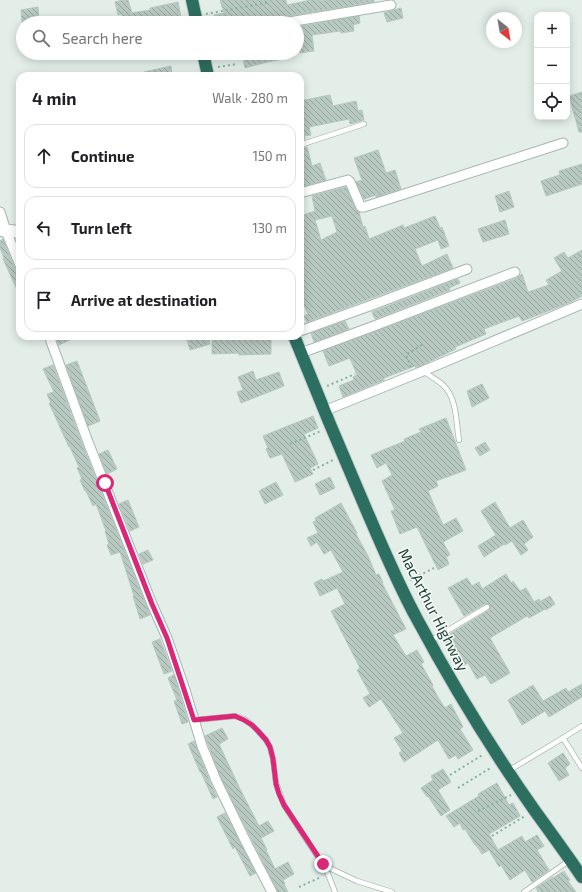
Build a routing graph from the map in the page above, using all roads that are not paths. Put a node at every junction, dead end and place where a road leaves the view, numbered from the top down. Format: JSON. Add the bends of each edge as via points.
{"nodes":[{"id":1,"x":192,"y":0,"type":"edge"},
{"id":2,"x":391,"y":5,"type":"dead end"},
{"id":3,"x":195,"y":16,"type":"edge"},
{"id":4,"x":304,"y":20,"type":"edge"},
{"id":5,"x":204,"y":60,"type":"edge"},
{"id":6,"x":207,"y":72,"type":"edge"},
{"id":7,"x":364,"y":124,"type":"dead end"},
{"id":8,"x":563,"y":143,"type":"dead end"},
{"id":9,"x":304,"y":144,"type":"edge"},
{"id":10,"x":304,"y":192,"type":"edge"},
{"id":11,"x":0,"y":212,"type":"edge"},
{"id":12,"x":3,"y":230,"type":"edge"},
{"id":13,"x":16,"y":232,"type":"edge"},
{"id":14,"x":16,"y":257,"type":"edge"},
{"id":15,"x":467,"y":269,"type":"dead end"},
{"id":16,"x":516,"y":272,"type":"dead end"},
{"id":17,"x":582,"y":304,"type":"edge"},
{"id":18,"x":304,"y":330,"type":"edge"},
{"id":19,"x":51,"y":340,"type":"edge"},
{"id":20,"x":296,"y":340,"type":"edge"},
{"id":21,"x":301,"y":353,"type":"junction"},
{"id":22,"x":423,"y":371,"type":"junction"},
{"id":23,"x":324,"y":411,"type":"junction"},
{"id":24,"x":459,"y":440,"type":"dead end"},
{"id":25,"x":487,"y":607,"type":"dead end"},
{"id":26,"x":429,"y":642,"type":"junction"},
{"id":27,"x":194,"y":720,"type":"junction"},
{"id":28,"x":582,"y":726,"type":"edge"},
{"id":29,"x":563,"y":738,"type":"junction"},
{"id":30,"x":505,"y":766,"type":"junction"},
{"id":31,"x":582,"y":768,"type":"edge"},
{"id":32,"x":570,"y":860,"type":"junction"},
{"id":33,"x":323,"y":864,"type":"junction"},
{"id":34,"x":582,"y":877,"type":"edge"},
{"id":35,"x":272,"y":892,"type":"edge"},
{"id":36,"x":334,"y":892,"type":"edge"},
{"id":37,"x":392,"y":892,"type":"edge"},
{"id":38,"x":524,"y":892,"type":"edge"}],
"edges":[{"from":1,"to":3,"type":"highway"},
{"from":2,"to":4,"type":"street"},
{"from":5,"to":6,"type":"highway"},
{"from":7,"to":9,"type":"lane"},
{"from":8,"to":10,"type":"street","via":[[364,207],[361,207],[348,180]]},
{"from":11,"to":12,"type":"street"},
{"from":12,"to":13,"type":"street"},
{"from":12,"to":14,"type":"street"},
{"from":15,"to":18,"type":"street"},
{"from":16,"to":21,"type":"street"},
{"from":17,"to":22,"type":"street"},
{"from":19,"to":27,"type":"street","via":[[167,638]]},
{"from":20,"to":21,"type":"highway","name":"MacArthur Highway"},
{"from":21,"to":23,"type":"highway","name":"MacArthur Highway"},
{"from":22,"to":23,"type":"street"},
{"from":22,"to":24,"type":"lane","via":[[448,392],[455,412]]},
{"from":23,"to":26,"type":"highway","name":"MacArthur Highway","via":[[400,585]]},
{"from":25,"to":26,"type":"lane"},
{"from":26,"to":30,"type":"highway","name":"MacArthur Highway"},
{"from":27,"to":33,"type":"lane","via":[[235,716],[258,731],[270,747],[276,784],[284,805]]},
{"from":27,"to":35,"type":"street","via":[[216,780]]},
{"from":28,"to":29,"type":"lane"},
{"from":29,"to":30,"type":"lane"},
{"from":29,"to":31,"type":"lane"},
{"from":30,"to":32,"type":"highway","name":"MacArthur Highway"},
{"from":32,"to":34,"type":"highway","name":"MacArthur Highway"},
{"from":32,"to":38,"type":"lane"},
{"from":33,"to":36,"type":"lane"},
{"from":33,"to":37,"type":"lane","via":[[357,881]]}]}
